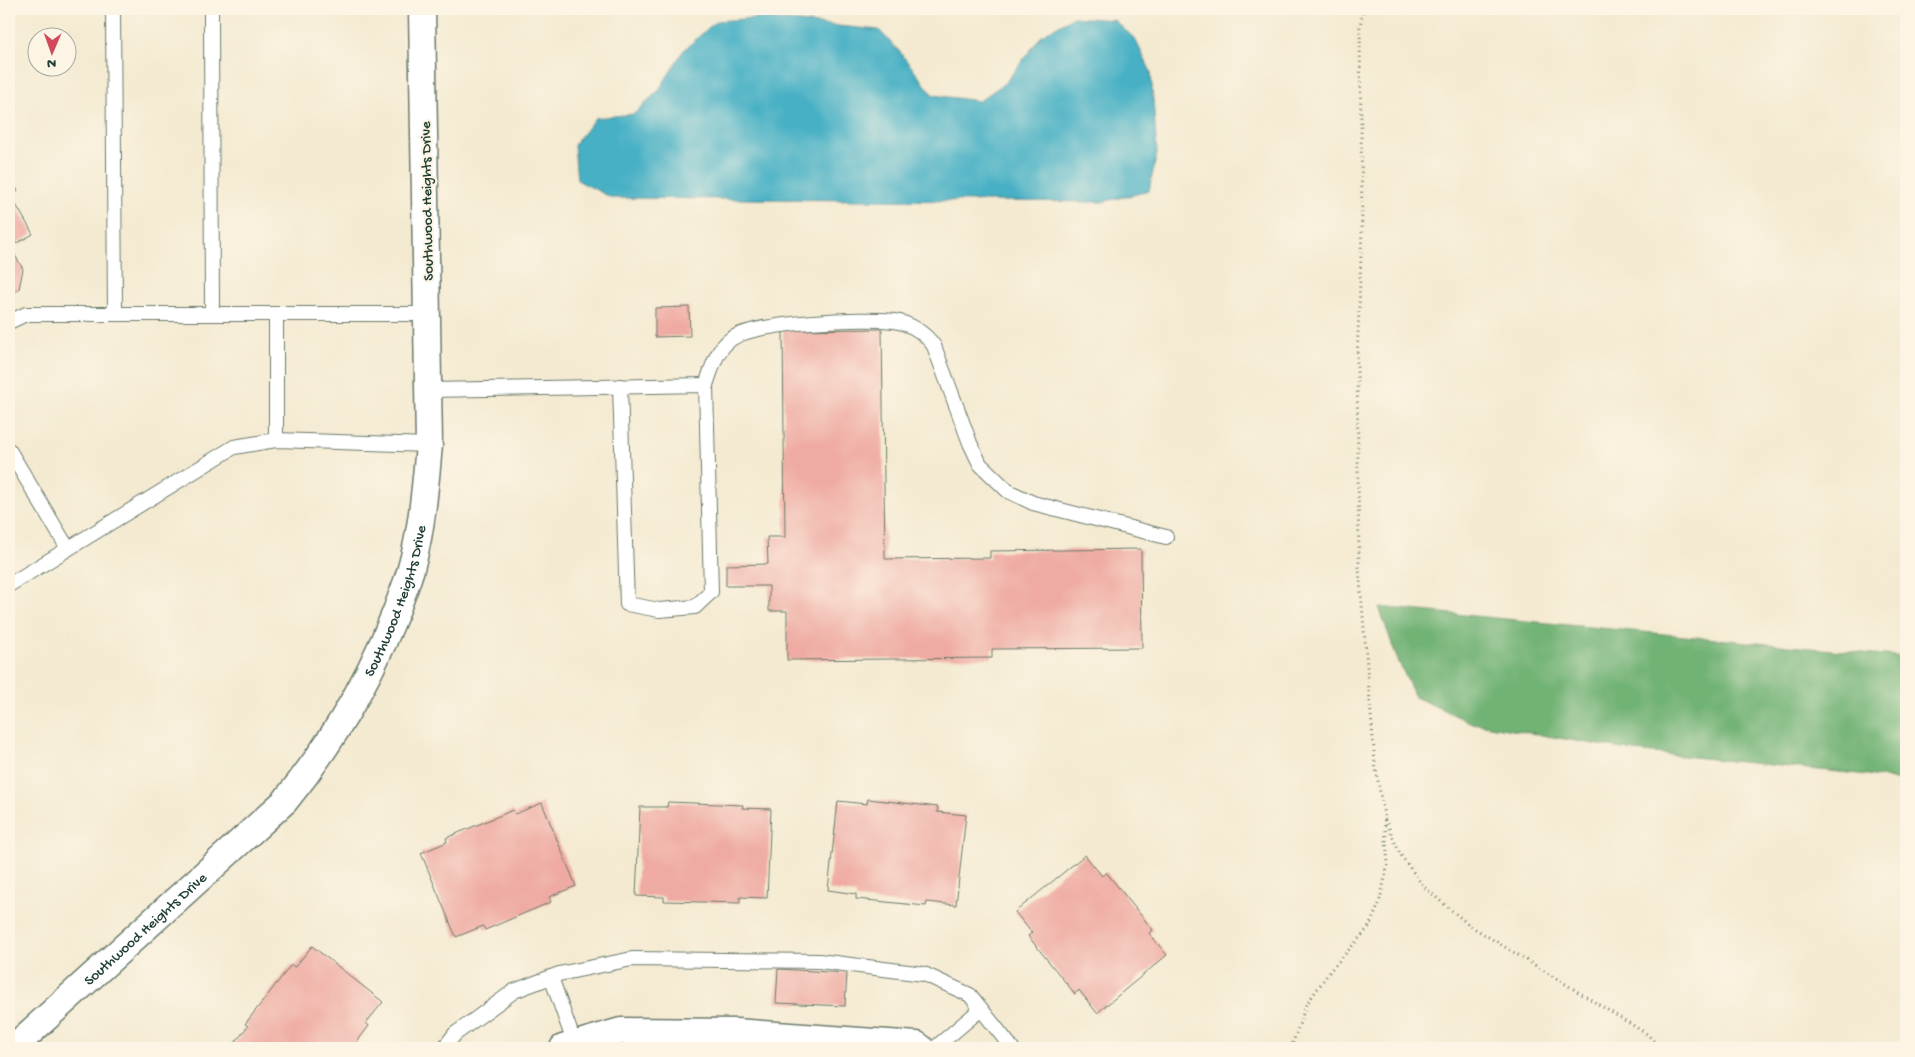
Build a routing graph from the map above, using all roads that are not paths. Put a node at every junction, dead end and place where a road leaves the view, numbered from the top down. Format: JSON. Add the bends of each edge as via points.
{"nodes":[{"id":1,"x":113,"y":9,"type":"edge"},
{"id":2,"x":211,"y":9,"type":"edge"},
{"id":3,"x":422,"y":9,"type":"edge"},
{"id":4,"x":115,"y":314,"type":"junction"},
{"id":5,"x":212,"y":314,"type":"junction"},
{"id":6,"x":276,"y":314,"type":"junction"},
{"id":7,"x":428,"y":314,"type":"junction"},
{"id":8,"x":9,"y":322,"type":"edge"},
{"id":9,"x":706,"y":385,"type":"junction"},
{"id":10,"x":620,"y":386,"type":"junction"},
{"id":11,"x":428,"y":390,"type":"junction"},
{"id":12,"x":276,"y":440,"type":"junction"},
{"id":13,"x":429,"y":446,"type":"junction"},
{"id":14,"x":9,"y":450,"type":"edge"},
{"id":15,"x":1166,"y":537,"type":"dead end"},
{"id":16,"x":67,"y":547,"type":"junction"},
{"id":17,"x":9,"y":584,"type":"edge"},
{"id":18,"x":551,"y":977,"type":"junction"},
{"id":19,"x":981,"y":1009,"type":"junction"},
{"id":20,"x":569,"y":1046,"type":"edge"},
{"id":21,"x":13,"y":1048,"type":"edge"},
{"id":22,"x":444,"y":1048,"type":"edge"},
{"id":23,"x":922,"y":1048,"type":"edge"},
{"id":24,"x":935,"y":1048,"type":"edge"},
{"id":25,"x":1012,"y":1048,"type":"edge"}],
"edges":[{"from":1,"to":4,"type":"lane"},
{"from":2,"to":5,"type":"lane"},
{"from":3,"to":7,"type":"street","name":"Southwood Heights Drive"},
{"from":4,"to":5,"type":"lane"},
{"from":4,"to":8,"type":"lane","via":[[26,314]]},
{"from":5,"to":6,"type":"lane"},
{"from":6,"to":7,"type":"lane"},
{"from":6,"to":12,"type":"lane"},
{"from":7,"to":11,"type":"street","name":"Southwood Heights Drive"},
{"from":9,"to":10,"type":"lane"},
{"from":9,"to":10,"type":"lane","via":[[711,592],[695,607],[659,610],[627,604]]},
{"from":9,"to":15,"type":"lane","via":[[716,355],[732,339],[758,328],[794,323],[862,321],[894,321],[910,326],[927,336],[934,346],[980,464],[1008,491],[1033,503]]},
{"from":10,"to":11,"type":"lane"},
{"from":11,"to":13,"type":"street","name":"Southwood Heights Drive"},
{"from":12,"to":13,"type":"lane"},
{"from":12,"to":16,"type":"lane","via":[[234,447]]},
{"from":13,"to":21,"type":"street","name":"Southwood Heights Drive","via":[[423,506],[407,583],[373,664],[316,765],[285,801]]},
{"from":14,"to":16,"type":"lane"},
{"from":16,"to":17,"type":"lane"},
{"from":18,"to":19,"type":"lane","via":[[632,959],[819,961],[924,974],[970,995]]},
{"from":18,"to":20,"type":"lane"},
{"from":18,"to":22,"type":"lane","via":[[514,991],[455,1034]]},
{"from":19,"to":24,"type":"lane"},
{"from":19,"to":25,"type":"lane"},
{"from":20,"to":23,"type":"street","via":[[631,1031],[736,1032],[917,1045]]}]}
